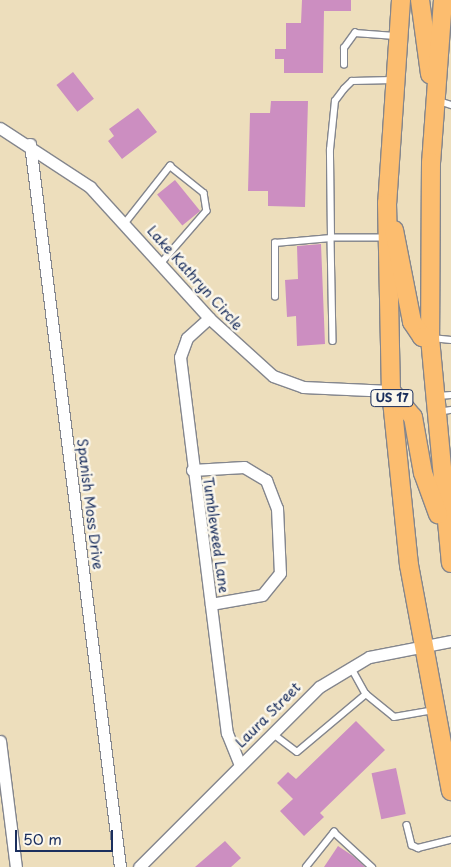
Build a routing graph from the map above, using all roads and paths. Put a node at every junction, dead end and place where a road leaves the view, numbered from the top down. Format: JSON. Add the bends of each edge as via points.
{"nodes":[{"id":1,"x":401,"y":0,"type":"edge"},
{"id":2,"x":420,"y":0,"type":"edge"},
{"id":3,"x":443,"y":0,"type":"edge"},
{"id":4,"x":397,"y":36,"type":"junction"},
{"id":5,"x":344,"y":65,"type":"dead end"},
{"id":6,"x":393,"y":80,"type":"junction"},
{"id":7,"x":434,"y":99,"type":"junction"},
{"id":8,"x":451,"y":105,"type":"edge"},
{"id":9,"x":0,"y":128,"type":"edge"},
{"id":10,"x":30,"y":144,"type":"junction"},
{"id":11,"x":387,"y":203,"type":"junction"},
{"id":12,"x":125,"y":223,"type":"junction"},
{"id":13,"x":331,"y":238,"type":"junction"},
{"id":14,"x":387,"y":238,"type":"junction"},
{"id":15,"x":161,"y":264,"type":"junction"},
{"id":16,"x":275,"y":297,"type":"dead end"},
{"id":17,"x":209,"y":318,"type":"junction"},
{"id":18,"x":430,"y":338,"type":"junction"},
{"id":19,"x":451,"y":340,"type":"edge"},
{"id":20,"x":333,"y":341,"type":"dead end"},
{"id":21,"x":391,"y":391,"type":"junction"},
{"id":22,"x":443,"y":404,"type":"edge"},
{"id":23,"x":192,"y":470,"type":"junction"},
{"id":24,"x":449,"y":538,"type":"edge"},
{"id":25,"x":451,"y":563,"type":"edge"},
{"id":26,"x":211,"y":604,"type":"junction"},
{"id":27,"x":451,"y":641,"type":"edge"},
{"id":28,"x":422,"y":646,"type":"junction"},
{"id":29,"x":350,"y":665,"type":"junction"},
{"id":30,"x":366,"y":694,"type":"junction"},
{"id":31,"x":434,"y":710,"type":"junction"},
{"id":32,"x":272,"y":733,"type":"junction"},
{"id":33,"x":0,"y":741,"type":"edge"},
{"id":34,"x":240,"y":765,"type":"junction"},
{"id":35,"x":451,"y":791,"type":"edge"},
{"id":36,"x":408,"y":825,"type":"dead end"},
{"id":37,"x":451,"y":840,"type":"edge"},
{"id":38,"x":16,"y":867,"type":"edge"},
{"id":39,"x":120,"y":867,"type":"edge"},
{"id":40,"x":139,"y":867,"type":"edge"},
{"id":41,"x":306,"y":867,"type":"edge"},
{"id":42,"x":372,"y":867,"type":"edge"}],
"edges":[{"from":1,"to":4,"type":"main road","number":"US 17"},
{"from":2,"to":7,"type":"main road"},
{"from":3,"to":7,"type":"main road","number":"US 17"},
{"from":4,"to":5,"type":"lane","via":[[355,33],[344,48]]},
{"from":4,"to":6,"type":"main road","number":"US 17"},
{"from":6,"to":11,"type":"main road","number":"US 17"},
{"from":6,"to":13,"type":"lane","via":[[352,82],[334,101]]},
{"from":7,"to":8,"type":"lane"},
{"from":7,"to":18,"type":"main road","number":"US 17"},
{"from":9,"to":10,"type":"street","name":"Lake Kathryn Circle"},
{"from":10,"to":12,"type":"street","name":"Lake Kathryn Circle","via":[[90,187]]},
{"from":10,"to":39,"type":"street","name":"Spanish Moss Drive"},
{"from":11,"to":14,"type":"main road","number":"US 17"},
{"from":11,"to":18,"type":"main road","via":[[412,322],[422,337]]},
{"from":12,"to":15,"type":"street","name":"Lake Kathryn Circle"},
{"from":12,"to":15,"type":"lane","via":[[170,166],[204,193],[207,211]]},
{"from":13,"to":14,"type":"lane"},
{"from":13,"to":16,"type":"lane","via":[[275,243]]},
{"from":13,"to":20,"type":"lane"},
{"from":14,"to":21,"type":"main road","number":"US 17"},
{"from":15,"to":17,"type":"street","name":"Lake Kathryn Circle"},
{"from":17,"to":21,"type":"street","name":"Lake Kathryn Circle","via":[[259,366],[288,382]]},
{"from":17,"to":23,"type":"street","name":"Tumbleweed Lane","via":[[187,338],[180,357]]},
{"from":18,"to":19,"type":"lane"},
{"from":18,"to":22,"type":"main road","number":"US 17"},
{"from":21,"to":24,"type":"main road","via":[[413,417],[424,473]]},
{"from":21,"to":28,"type":"main road","number":"US 17","via":[[400,495]]},
{"from":22,"to":24,"type":"main road","number":"US 17"},
{"from":23,"to":26,"type":"street","name":"Tumbleweed Lane"},
{"from":23,"to":26,"type":"street","via":[[244,467],[266,480],[277,508],[280,573],[262,595]]},
{"from":24,"to":25,"type":"main road","number":"US 17"},
{"from":26,"to":34,"type":"street","name":"Tumbleweed Lane","via":[[227,733]]},
{"from":27,"to":28,"type":"street","name":"Laura Street"},
{"from":28,"to":29,"type":"street","name":"Laura Street"},
{"from":28,"to":31,"type":"main road","number":"US 17"},
{"from":29,"to":30,"type":"lane"},
{"from":29,"to":32,"type":"street","name":"Laura Street","via":[[319,687]]},
{"from":30,"to":31,"type":"lane","via":[[394,717]]},
{"from":30,"to":32,"type":"lane","via":[[297,752]]},
{"from":31,"to":35,"type":"main road","number":"US 17"},
{"from":32,"to":34,"type":"street","name":"Laura Street"},
{"from":33,"to":38,"type":"street"},
{"from":34,"to":40,"type":"street","name":"Laura Street"},
{"from":36,"to":37,"type":"lane","via":[[412,845],[418,848]]},
{"from":41,"to":42,"type":"lane","via":[[334,832]]}]}
